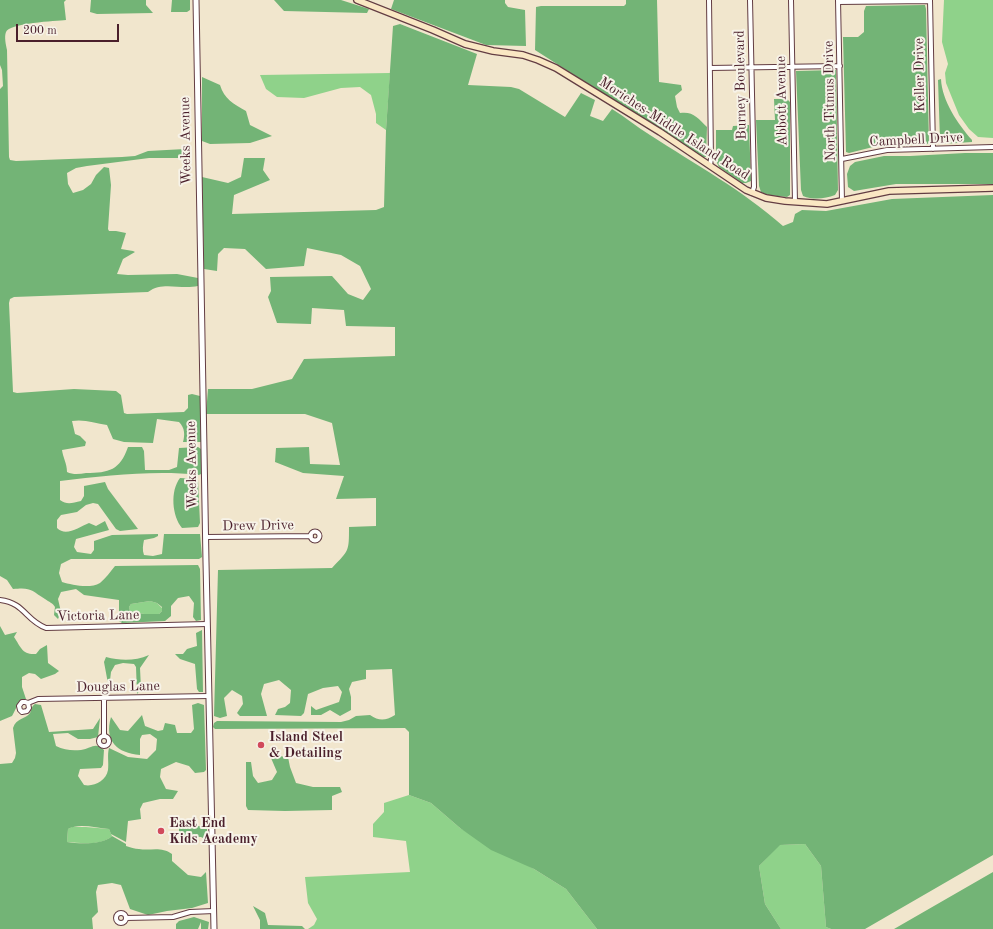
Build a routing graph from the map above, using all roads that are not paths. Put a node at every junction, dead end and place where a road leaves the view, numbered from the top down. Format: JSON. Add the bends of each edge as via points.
{"nodes":[{"id":1,"x":196,"y":0,"type":"edge"},
{"id":2,"x":357,"y":0,"type":"edge"},
{"id":3,"x":709,"y":0,"type":"edge"},
{"id":4,"x":750,"y":0,"type":"edge"},
{"id":5,"x":791,"y":0,"type":"edge"},
{"id":6,"x":930,"y":0,"type":"edge"},
{"id":7,"x":838,"y":1,"type":"edge"},
{"id":8,"x":792,"y":66,"type":"junction"},
{"id":9,"x":840,"y":66,"type":"junction"},
{"id":10,"x":751,"y":67,"type":"junction"},
{"id":11,"x":710,"y":68,"type":"junction"},
{"id":12,"x":993,"y":147,"type":"edge"},
{"id":13,"x":933,"y":149,"type":"junction"},
{"id":14,"x":842,"y":159,"type":"junction"},
{"id":15,"x":710,"y":165,"type":"junction"},
{"id":16,"x":993,"y":188,"type":"edge"},
{"id":17,"x":752,"y":193,"type":"junction"},
{"id":18,"x":842,"y":201,"type":"junction"},
{"id":19,"x":795,"y":202,"type":"junction"},
{"id":20,"x":311,"y":536,"type":"dead end"},
{"id":21,"x":206,"y":538,"type":"junction"},
{"id":22,"x":0,"y":600,"type":"edge"},
{"id":23,"x":207,"y":624,"type":"junction"},
{"id":24,"x":209,"y":696,"type":"junction"},
{"id":25,"x":104,"y":698,"type":"junction"},
{"id":26,"x":28,"y":704,"type":"dead end"},
{"id":27,"x":104,"y":736,"type":"dead end"},
{"id":28,"x":214,"y":911,"type":"junction"},
{"id":29,"x":126,"y":918,"type":"dead end"},
{"id":30,"x":214,"y":929,"type":"edge"}],
"edges":[{"from":1,"to":21,"type":"street","name":"Weeks Avenue"},
{"from":2,"to":15,"type":"main road","name":"Moriches-Middle Island Road","via":[[465,44],[523,55],[556,68]]},
{"from":3,"to":11,"type":"street"},
{"from":4,"to":10,"type":"street","name":"Burney Boulevard"},
{"from":5,"to":8,"type":"street","name":"Abbott Avenue"},
{"from":6,"to":7,"type":"street"},
{"from":6,"to":13,"type":"street","name":"Keller Drive"},
{"from":7,"to":9,"type":"street","name":"North Titmus Drive"},
{"from":8,"to":9,"type":"street"},
{"from":8,"to":10,"type":"street"},
{"from":8,"to":19,"type":"street","name":"Abbott Avenue"},
{"from":9,"to":14,"type":"street","name":"North Titmus Drive"},
{"from":10,"to":11,"type":"street"},
{"from":10,"to":17,"type":"street","name":"Burney Boulevard","via":[[754,187]]},
{"from":11,"to":15,"type":"street"},
{"from":12,"to":13,"type":"street","name":"Campbell Drive"},
{"from":13,"to":14,"type":"street","name":"Campbell Drive","via":[[880,151]]},
{"from":14,"to":18,"type":"street","name":"North Titmus Drive"},
{"from":15,"to":17,"type":"main road","name":"Moriches-Middle Island Road"},
{"from":16,"to":18,"type":"main road","name":"Moriches-Middle Island Road","via":[[889,191]]},
{"from":17,"to":19,"type":"main road","name":"Moriches-Middle Island Road"},
{"from":18,"to":19,"type":"main road","name":"Moriches-Middle Island Road","via":[[827,204]]},
{"from":20,"to":21,"type":"street","name":"Drew Drive"},
{"from":21,"to":23,"type":"street","name":"Weeks Avenue"},
{"from":22,"to":23,"type":"street","name":"Victoria Lane","via":[[18,605],[32,620],[46,628]]},
{"from":23,"to":24,"type":"street","name":"Weeks Avenue"},
{"from":24,"to":25,"type":"street","name":"Douglas Lane"},
{"from":24,"to":28,"type":"street","name":"Weeks Avenue"},
{"from":25,"to":26,"type":"street","name":"Douglas Lane","via":[[38,699]]},
{"from":25,"to":27,"type":"street"},
{"from":28,"to":29,"type":"street","via":[[190,912],[173,917]]},
{"from":28,"to":30,"type":"street","name":"Weeks Avenue"}]}
